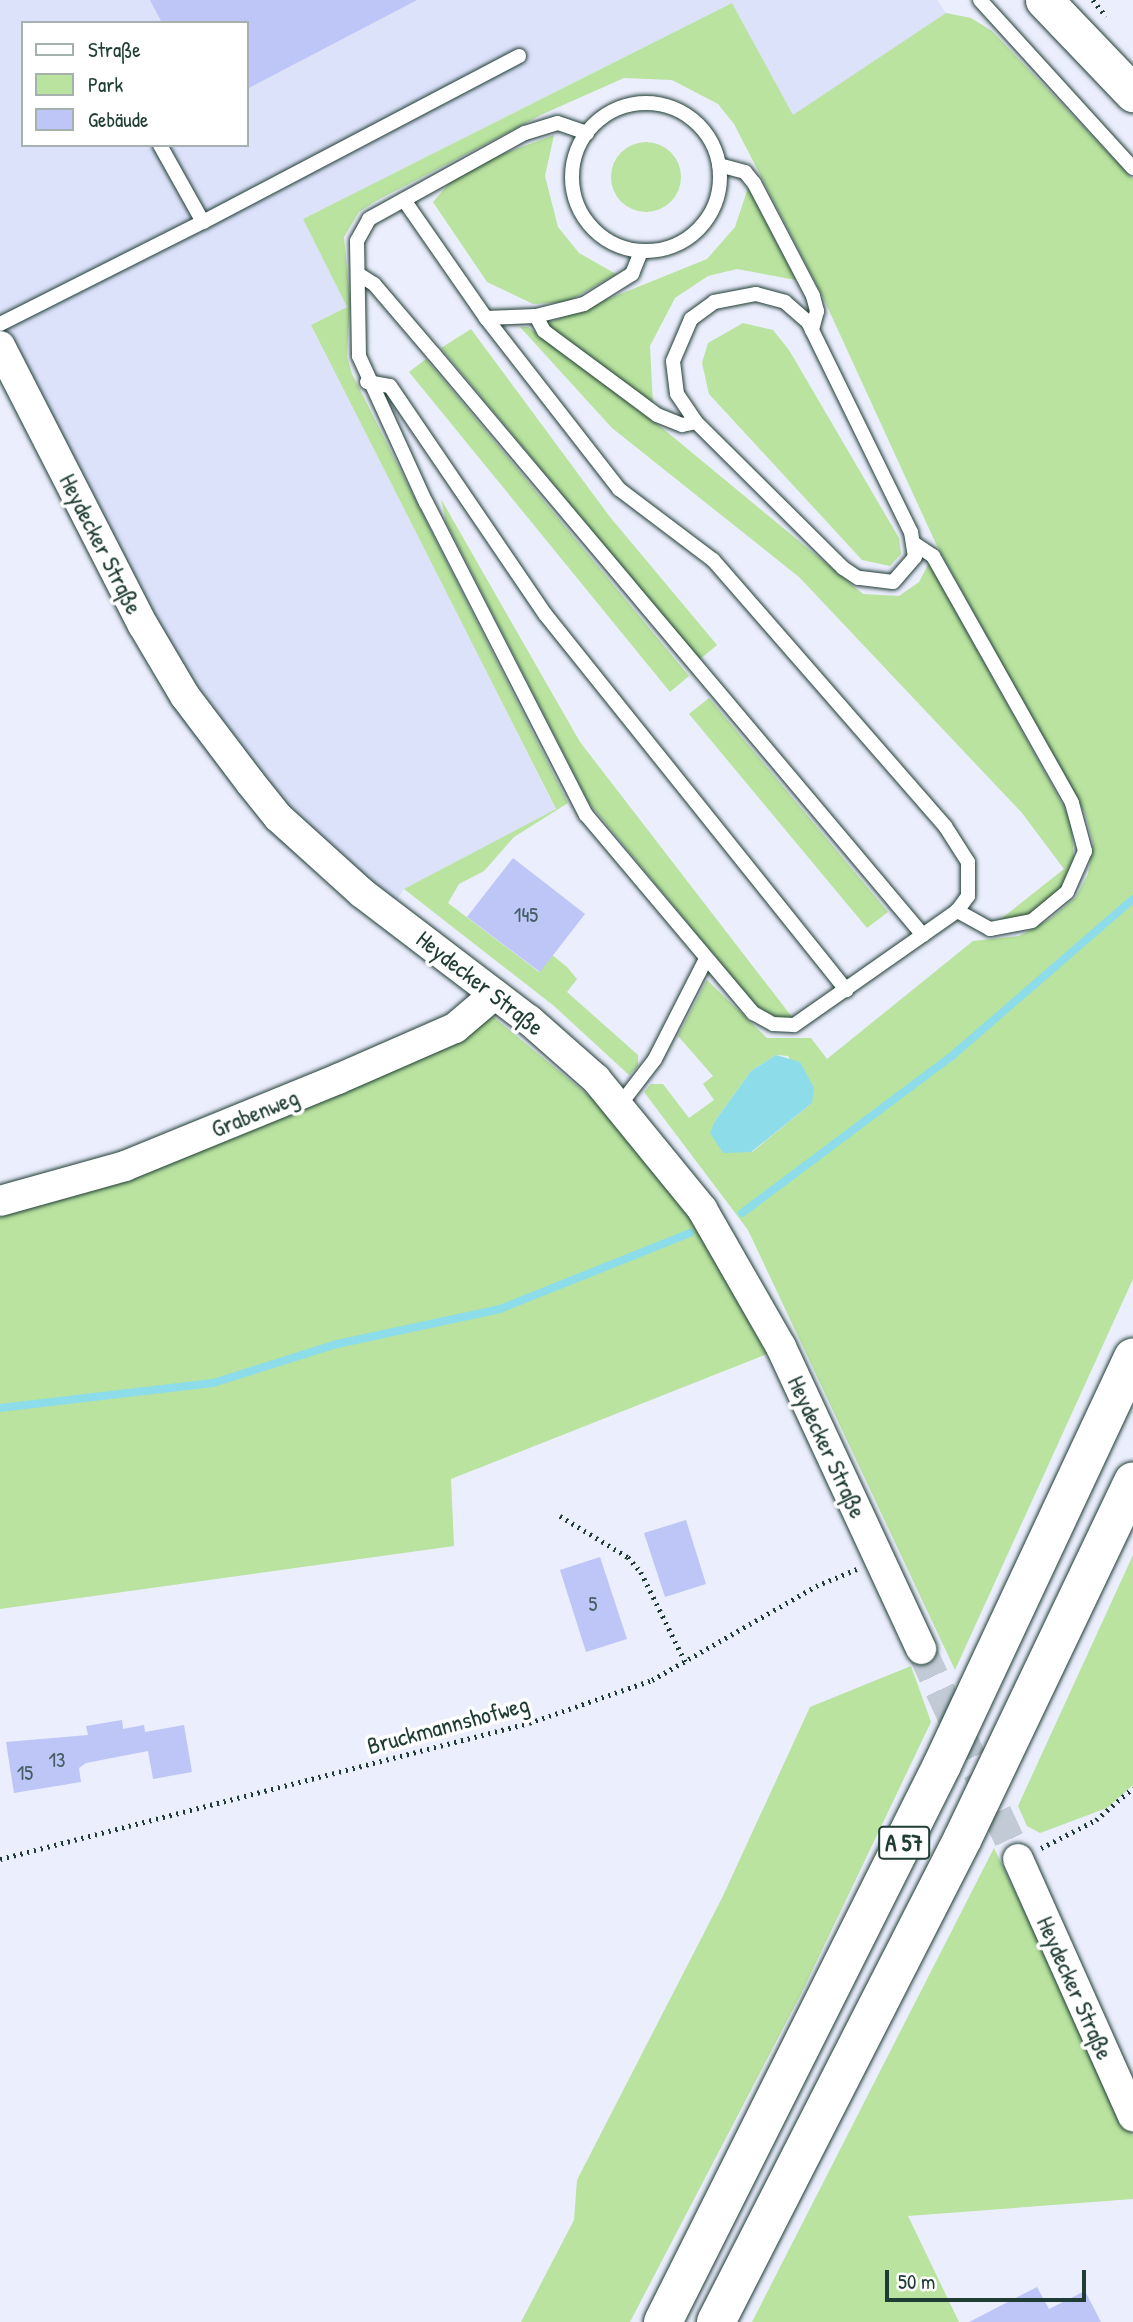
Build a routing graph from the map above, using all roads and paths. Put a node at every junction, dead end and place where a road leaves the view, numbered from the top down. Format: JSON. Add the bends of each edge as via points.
{"nodes":[{"id":1,"x":980,"y":0,"type":"edge"},
{"id":2,"x":1044,"y":0,"type":"edge"},
{"id":3,"x":519,"y":56,"type":"dead end"},
{"id":4,"x":1133,"y":93,"type":"edge"},
{"id":5,"x":587,"y":133,"type":"junction"},
{"id":6,"x":161,"y":147,"type":"edge"},
{"id":7,"x":719,"y":165,"type":"junction"},
{"id":8,"x":1133,"y":168,"type":"edge"},
{"id":9,"x":404,"y":200,"type":"junction"},
{"id":10,"x":202,"y":222,"type":"junction"},
{"id":11,"x":641,"y":251,"type":"junction"},
{"id":12,"x":358,"y":274,"type":"junction"},
{"id":13,"x":536,"y":316,"type":"junction"},
{"id":14,"x":486,"y":318,"type":"junction"},
{"id":15,"x":0,"y":324,"type":"edge"},
{"id":16,"x":812,"y":330,"type":"junction"},
{"id":17,"x":0,"y":346,"type":"edge"},
{"id":18,"x":367,"y":382,"type":"junction"},
{"id":19,"x":696,"y":422,"type":"junction"},
{"id":20,"x":915,"y":544,"type":"junction"},
{"id":21,"x":957,"y":911,"type":"junction"},
{"id":22,"x":923,"y":935,"type":"junction"},
{"id":23,"x":705,"y":961,"type":"junction"},
{"id":24,"x":846,"y":990,"type":"junction"},
{"id":25,"x":495,"y":994,"type":"junction"},
{"id":26,"x":620,"y":1107,"type":"junction"},
{"id":27,"x":0,"y":1201,"type":"edge"},
{"id":28,"x":1133,"y":1358,"type":"edge"},
{"id":29,"x":1133,"y":1481,"type":"edge"},
{"id":30,"x":560,"y":1516,"type":"dead end"},
{"id":31,"x":880,"y":1560,"type":"junction"},
{"id":32,"x":921,"y":1649,"type":"tunnel mouth"},
{"id":33,"x":686,"y":1663,"type":"junction"},
{"id":34,"x":1133,"y":1788,"type":"edge"},
{"id":35,"x":0,"y":1859,"type":"edge"},
{"id":36,"x":1018,"y":1859,"type":"joint"},
{"id":37,"x":1133,"y":2116,"type":"edge"},
{"id":38,"x":663,"y":2322,"type":"edge"},
{"id":39,"x":716,"y":2322,"type":"edge"}],
"edges":[{"from":1,"to":8,"type":"lane"},
{"from":2,"to":4,"type":"street"},
{"from":3,"to":10,"type":"lane"},
{"from":5,"to":7,"type":"lane","via":[[629,105],[664,105],[697,123]]},
{"from":5,"to":9,"type":"lane","via":[[558,123],[540,127]]},
{"from":5,"to":11,"type":"lane","via":[[574,164],[575,198],[582,214],[607,240]]},
{"from":6,"to":10,"type":"lane"},
{"from":7,"to":11,"type":"lane","via":[[720,190],[705,223],[676,245]]},
{"from":7,"to":16,"type":"lane","via":[[745,172],[754,183],[813,296],[817,311]]},
{"from":9,"to":12,"type":"lane","via":[[361,229]]},
{"from":9,"to":14,"type":"lane"},
{"from":10,"to":15,"type":"lane"},
{"from":11,"to":13,"type":"lane","via":[[639,264],[623,282],[584,304]]},
{"from":12,"to":18,"type":"lane","via":[[357,339]]},
{"from":12,"to":22,"type":"lane","via":[[374,284],[416,333]]},
{"from":13,"to":14,"type":"lane"},
{"from":13,"to":19,"type":"lane","via":[[544,331],[657,415],[682,425]]},
{"from":14,"to":21,"type":"lane","via":[[619,489],[713,560],[959,845],[971,878]]},
{"from":16,"to":19,"type":"lane","via":[[785,302],[756,294],[727,297],[700,310],[682,333],[673,361],[677,394]]},
{"from":16,"to":20,"type":"lane"},
{"from":17,"to":25,"type":"street","name":"Heydecker Straße","via":[[143,625],[213,735],[299,836],[362,893]]},
{"from":18,"to":23,"type":"lane","via":[[576,800]]},
{"from":18,"to":24,"type":"lane","via":[[390,386],[537,603]]},
{"from":19,"to":20,"type":"lane","via":[[858,579],[893,582],[910,568]]},
{"from":20,"to":21,"type":"lane","via":[[933,556],[1072,803],[1085,851],[1068,892],[1032,921],[990,929]]},
{"from":21,"to":22,"type":"lane"},
{"from":22,"to":24,"type":"lane"},
{"from":23,"to":24,"type":"lane","via":[[753,1013],[773,1024],[804,1021]]},
{"from":23,"to":26,"type":"lane","via":[[655,1059]]},
{"from":25,"to":26,"type":"street","name":"Heydecker Straße","via":[[562,1048]]},
{"from":25,"to":27,"type":"street","name":"Grabenweg","via":[[454,1028],[338,1079],[125,1166]]},
{"from":26,"to":31,"type":"street","name":"Heydecker Straße","via":[[674,1170],[729,1251],[781,1348]]},
{"from":28,"to":38,"type":"highway","number":"A 57","via":[[942,1765]]},
{"from":29,"to":39,"type":"highway","number":"A 57","via":[[963,1839]]},
{"from":30,"to":33,"type":"path","via":[[628,1557],[641,1572]]},
{"from":31,"to":32,"type":"street","name":"Heydecker Straße"},
{"from":31,"to":33,"type":"path","name":"Bruckmannshofweg","via":[[816,1586]]},
{"from":33,"to":35,"type":"path","name":"Bruckmannshofweg","via":[[529,1723]]},
{"from":34,"to":36,"type":"path","via":[[1096,1820]]},
{"from":36,"to":37,"type":"street","name":"Heydecker Straße"}]}
